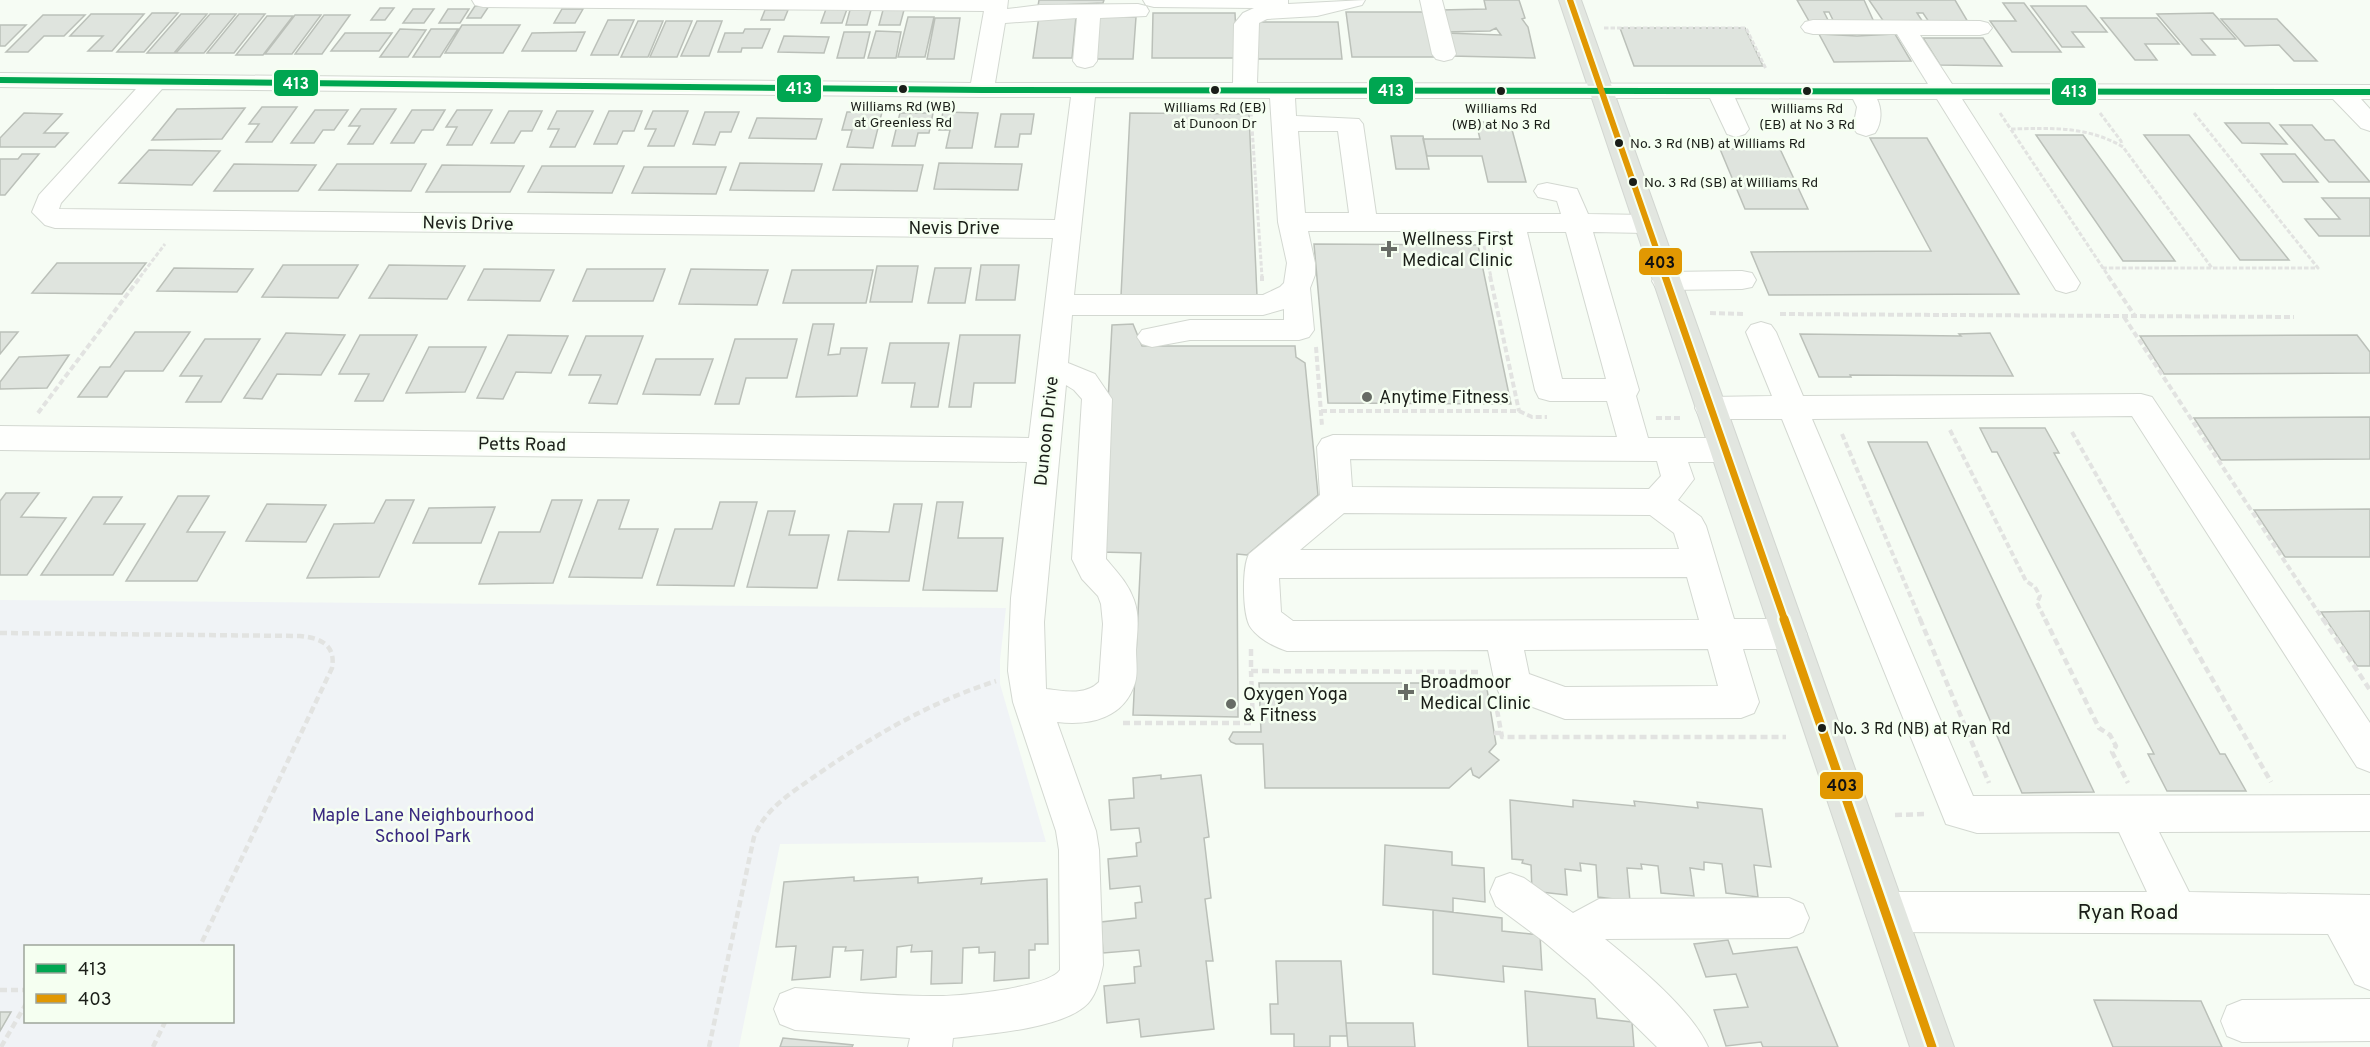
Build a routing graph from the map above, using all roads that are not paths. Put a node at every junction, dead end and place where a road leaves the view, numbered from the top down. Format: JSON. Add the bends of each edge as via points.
{"nodes":[{"id":1,"x":483,"y":0,"type":"edge"},
{"id":2,"x":1302,"y":0,"type":"edge"},
{"id":3,"x":1354,"y":0,"type":"edge"},
{"id":4,"x":1431,"y":0,"type":"edge"},
{"id":5,"x":1570,"y":0,"type":"edge"},
{"id":6,"x":842,"y":1,"type":"edge"},
{"id":7,"x":1146,"y":6,"type":"edge"},
{"id":8,"x":995,"y":7,"type":"edge"},
{"id":9,"x":1089,"y":12,"type":"junction"},
{"id":10,"x":1814,"y":27,"type":"dead end"},
{"id":11,"x":1980,"y":28,"type":"dead end"},
{"id":12,"x":1905,"y":29,"type":"junction"},
{"id":13,"x":1444,"y":54,"type":"dead end"},
{"id":14,"x":1085,"y":75,"type":"junction"},
{"id":15,"x":0,"y":80,"type":"edge"},
{"id":16,"x":156,"y":81,"type":"junction"},
{"id":17,"x":982,"y":90,"type":"junction"},
{"id":18,"x":1282,"y":90,"type":"junction"},
{"id":19,"x":1600,"y":90,"type":"junction"},
{"id":20,"x":1719,"y":90,"type":"junction"},
{"id":21,"x":1862,"y":90,"type":"junction"},
{"id":22,"x":1942,"y":90,"type":"junction"},
{"id":23,"x":2340,"y":92,"type":"junction"},
{"id":24,"x":2370,"y":92,"type":"edge"},
{"id":25,"x":1248,"y":97,"type":"junction"},
{"id":26,"x":1285,"y":123,"type":"junction"},
{"id":27,"x":2370,"y":123,"type":"edge"},
{"id":28,"x":1866,"y":128,"type":"dead end"},
{"id":29,"x":1736,"y":129,"type":"dead end"},
{"id":30,"x":1547,"y":190,"type":"dead end"},
{"id":31,"x":1293,"y":222,"type":"junction"},
{"id":32,"x":1364,"y":222,"type":"junction"},
{"id":33,"x":1511,"y":223,"type":"junction"},
{"id":34,"x":1577,"y":223,"type":"junction"},
{"id":35,"x":1646,"y":224,"type":"junction"},
{"id":36,"x":1066,"y":229,"type":"junction"},
{"id":37,"x":1742,"y":280,"type":"dead end"},
{"id":38,"x":1666,"y":281,"type":"junction"},
{"id":39,"x":2066,"y":284,"type":"dead end"},
{"id":40,"x":1297,"y":290,"type":"junction"},
{"id":41,"x":1060,"y":305,"type":"junction"},
{"id":42,"x":1759,"y":320,"type":"road end"},
{"id":43,"x":1152,"y":337,"type":"dead end"},
{"id":44,"x":1053,"y":369,"type":"junction"},
{"id":45,"x":1619,"y":390,"type":"junction"},
{"id":46,"x":1792,"y":408,"type":"junction"},
{"id":47,"x":1696,"y":413,"type":"junction"},
{"id":48,"x":0,"y":438,"type":"edge"},
{"id":49,"x":1636,"y":449,"type":"junction"},
{"id":50,"x":1043,"y":450,"type":"junction"},
{"id":51,"x":1725,"y":450,"type":"junction"},
{"id":52,"x":1668,"y":477,"type":"junction"},
{"id":53,"x":1337,"y":500,"type":"junction"},
{"id":54,"x":1700,"y":563,"type":"junction"},
{"id":55,"x":1262,"y":564,"type":"junction"},
{"id":56,"x":1720,"y":634,"type":"junction"},
{"id":57,"x":1789,"y":634,"type":"junction"},
{"id":58,"x":1503,"y":635,"type":"junction"},
{"id":59,"x":1028,"y":687,"type":"junction"},
{"id":60,"x":2370,"y":756,"type":"edge"},
{"id":61,"x":2131,"y":802,"type":"junction"},
{"id":62,"x":2370,"y":813,"type":"edge"},
{"id":63,"x":1510,"y":892,"type":"dead end"},
{"id":64,"x":1886,"y":912,"type":"junction"},
{"id":65,"x":2177,"y":912,"type":"junction"},
{"id":66,"x":2355,"y":915,"type":"edge"},
{"id":67,"x":1789,"y":918,"type":"dead end"},
{"id":68,"x":1585,"y":947,"type":"junction"},
{"id":69,"x":2370,"y":969,"type":"edge"},
{"id":70,"x":795,"y":1009,"type":"dead end"},
{"id":71,"x":2370,"y":1020,"type":"edge"},
{"id":72,"x":2242,"y":1021,"type":"dead end"},
{"id":73,"x":932,"y":1033,"type":"edge"},
{"id":74,"x":1686,"y":1047,"type":"edge"},
{"id":75,"x":1932,"y":1047,"type":"edge"}],
"edges":[{"from":1,"to":6,"type":"street"},
{"from":2,"to":7,"type":"street"},
{"from":3,"to":25,"type":"street","via":[[1318,9],[1261,13],[1248,19]]},
{"from":4,"to":13,"type":"street"},
{"from":5,"to":19,"type":"main road"},
{"from":6,"to":8,"type":"street"},
{"from":7,"to":9,"type":"street"},
{"from":8,"to":9,"type":"street"},
{"from":8,"to":17,"type":"street"},
{"from":9,"to":14,"type":"street","name":"Dunoon Drive"},
{"from":10,"to":12,"type":"street"},
{"from":11,"to":12,"type":"street"},
{"from":12,"to":22,"type":"street"},
{"from":14,"to":17,"type":"street"},
{"from":14,"to":25,"type":"street"},
{"from":14,"to":36,"type":"street","name":"Dunoon Drive"},
{"from":15,"to":16,"type":"street"},
{"from":16,"to":17,"type":"street"},
{"from":16,"to":36,"type":"street","name":"Nevis Drive","via":[[48,201],[45,212],[55,219]]},
{"from":18,"to":19,"type":"street"},
{"from":18,"to":25,"type":"street"},
{"from":18,"to":26,"type":"street"},
{"from":19,"to":20,"type":"street"},
{"from":19,"to":35,"type":"main road"},
{"from":20,"to":21,"type":"street"},
{"from":20,"to":29,"type":"street"},
{"from":21,"to":22,"type":"street"},
{"from":21,"to":28,"type":"street","via":[[1869,107]]},
{"from":22,"to":23,"type":"street"},
{"from":22,"to":39,"type":"street"},
{"from":23,"to":24,"type":"street"},
{"from":23,"to":27,"type":"street"},
{"from":26,"to":31,"type":"street"},
{"from":26,"to":32,"type":"street","via":[[1350,124]]},
{"from":30,"to":34,"type":"street","via":[[1568,195]]},
{"from":31,"to":32,"type":"street"},
{"from":31,"to":40,"type":"street","via":[[1301,276]]},
{"from":32,"to":33,"type":"street"},
{"from":33,"to":34,"type":"street"},
{"from":33,"to":45,"type":"street","via":[[1550,390]]},
{"from":34,"to":35,"type":"street"},
{"from":34,"to":45,"type":"street","via":[[1624,390]]},
{"from":35,"to":38,"type":"main road"},
{"from":36,"to":41,"type":"street","name":"Dunoon Drive"},
{"from":37,"to":38,"type":"street"},
{"from":38,"to":47,"type":"main road"},
{"from":40,"to":41,"type":"street","via":[[1283,300],[1263,305]]},
{"from":40,"to":43,"type":"street","via":[[1309,330],[1190,330]]},
{"from":41,"to":44,"type":"street","name":"Dunoon Drive"},
{"from":42,"to":46,"type":"street"},
{"from":44,"to":50,"type":"street","name":"Dunoon Drive"},
{"from":44,"to":59,"type":"street","via":[[1091,386],[1097,399],[1089,558],[1093,570],[1113,590],[1120,610],[1116,683],[1108,698],[1093,706],[1070,708]]},
{"from":45,"to":49,"type":"street"},
{"from":46,"to":47,"type":"street"},
{"from":46,"to":60,"type":"street","via":[[2141,405]]},
{"from":46,"to":61,"type":"street","via":[[1960,810],[1977,815]]},
{"from":47,"to":51,"type":"main road"},
{"from":48,"to":50,"type":"street","name":"Petts Road"},
{"from":49,"to":52,"type":"street"},
{"from":49,"to":53,"type":"street","via":[[1333,447]]},
{"from":50,"to":59,"type":"street","name":"Dunoon Drive","via":[[1025,640]]},
{"from":51,"to":52,"type":"street"},
{"from":51,"to":57,"type":"main road"},
{"from":52,"to":53,"type":"street"},
{"from":52,"to":54,"type":"street"},
{"from":53,"to":55,"type":"street"},
{"from":54,"to":55,"type":"street"},
{"from":54,"to":56,"type":"street"},
{"from":55,"to":58,"type":"street","via":[[1264,619],[1287,636]]},
{"from":56,"to":57,"type":"street"},
{"from":56,"to":58,"type":"street"},
{"from":56,"to":58,"type":"street","via":[[1741,702],[1565,702],[1513,684]]},
{"from":57,"to":64,"type":"main road"},
{"from":59,"to":73,"type":"street","name":"Dunoon Drive","via":[[1072,815],[1079,850],[1079,979],[1071,991],[1050,1001],[987,1013]]},
{"from":61,"to":62,"type":"street"},
{"from":61,"to":65,"type":"street"},
{"from":63,"to":68,"type":"street"},
{"from":64,"to":65,"type":"street","name":"Ryan Road"},
{"from":64,"to":75,"type":"main road"},
{"from":65,"to":66,"type":"street","name":"Ryan Road"},
{"from":66,"to":69,"type":"street"},
{"from":67,"to":68,"type":"street","via":[[1599,919],[1583,931]]},
{"from":68,"to":74,"type":"street","via":[[1637,994]]},
{"from":70,"to":73,"type":"street","name":"Dunoon Drive"},
{"from":71,"to":72,"type":"street"}]}
